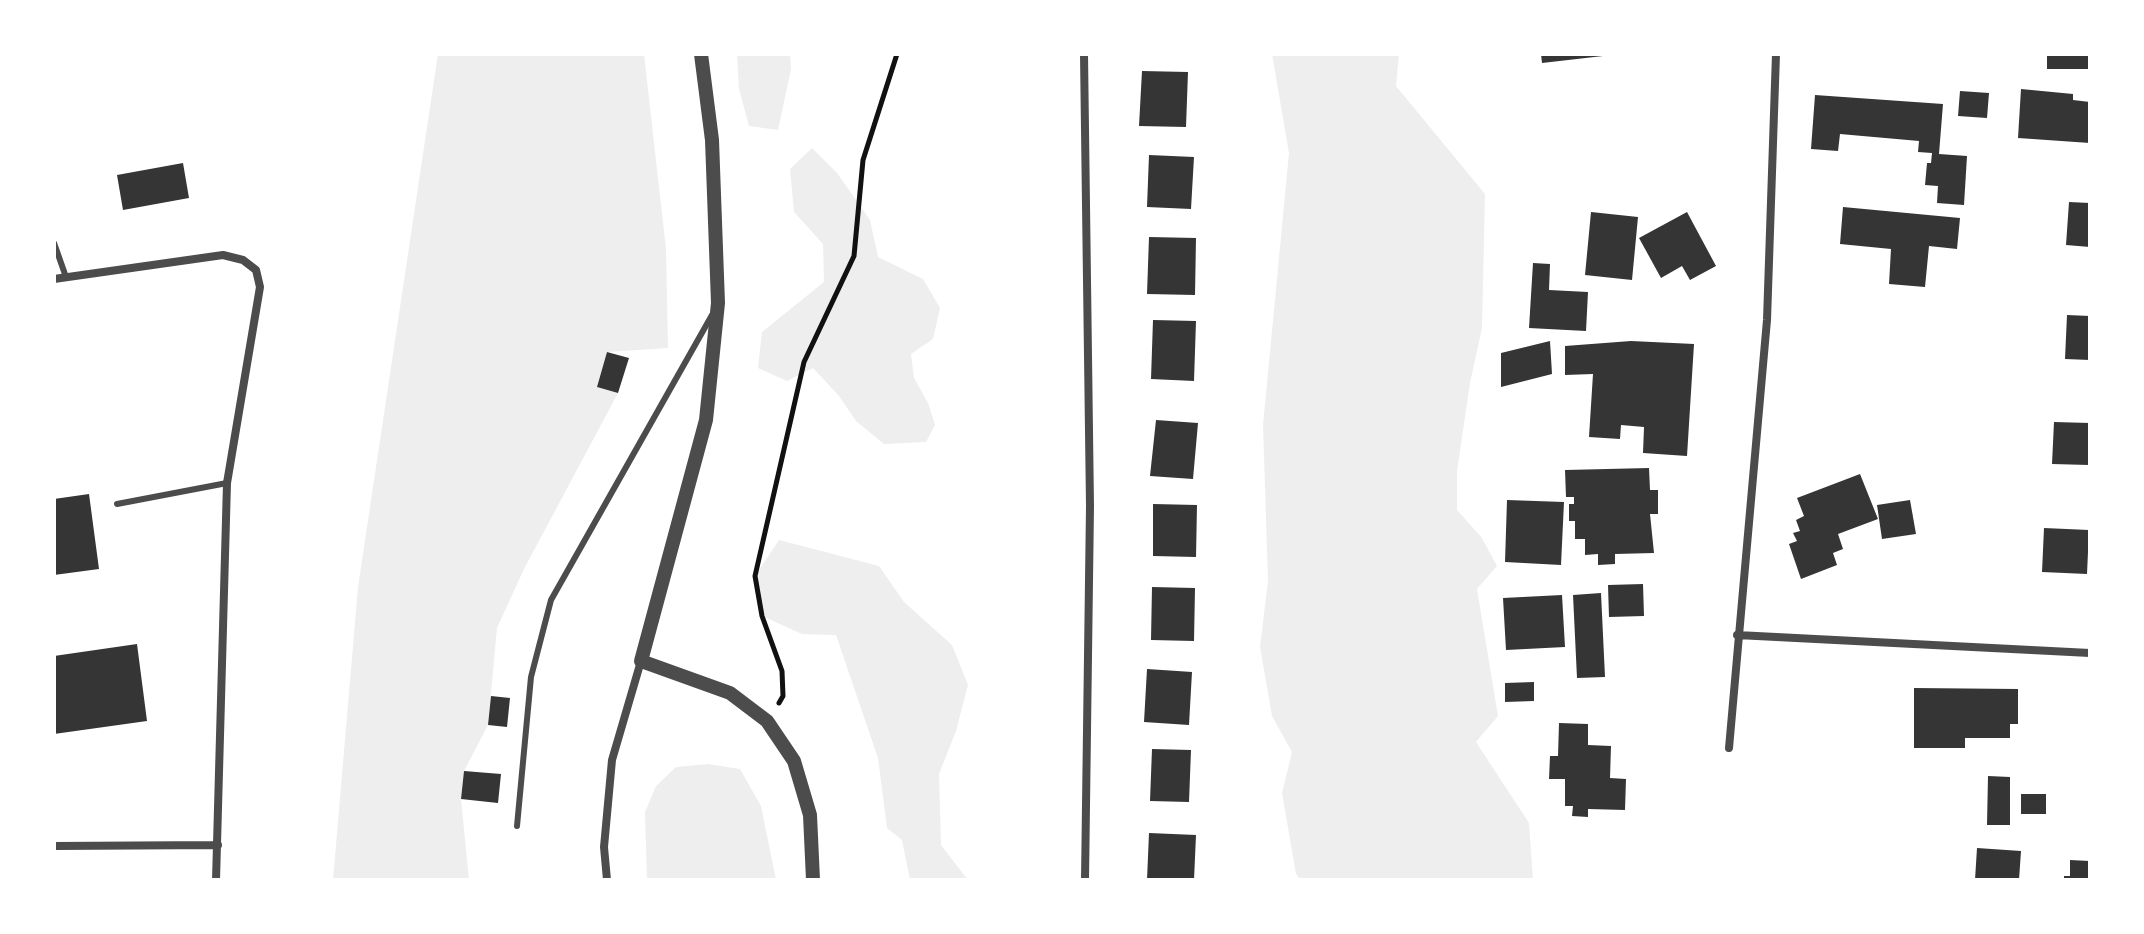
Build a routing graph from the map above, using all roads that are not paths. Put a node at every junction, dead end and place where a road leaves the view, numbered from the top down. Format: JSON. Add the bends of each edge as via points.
{"nodes":[{"id":1,"x":701,"y":54,"type":"edge"},
{"id":2,"x":1084,"y":54,"type":"edge"},
{"id":3,"x":1776,"y":54,"type":"edge"},
{"id":4,"x":54,"y":243,"type":"edge"},
{"id":5,"x":66,"y":277,"type":"junction"},
{"id":6,"x":54,"y":279,"type":"edge"},
{"id":7,"x":718,"y":303,"type":"junction"},
{"id":8,"x":227,"y":483,"type":"junction"},
{"id":9,"x":117,"y":504,"type":"dead end"},
{"id":10,"x":1737,"y":635,"type":"junction"},
{"id":11,"x":2090,"y":653,"type":"edge"},
{"id":12,"x":641,"y":661,"type":"junction"},
{"id":13,"x":1729,"y":748,"type":"dead end"},
{"id":14,"x":517,"y":826,"type":"dead end"},
{"id":15,"x":218,"y":845,"type":"junction"},
{"id":16,"x":54,"y":846,"type":"edge"},
{"id":17,"x":216,"y":880,"type":"edge"},
{"id":18,"x":607,"y":880,"type":"edge"},
{"id":19,"x":813,"y":880,"type":"edge"},
{"id":20,"x":1085,"y":880,"type":"edge"}],
"edges":[{"from":1,"to":7,"type":"street","via":[[712,140]]},
{"from":2,"to":20,"type":"street","via":[[1090,506]]},
{"from":3,"to":10,"type":"street","via":[[1767,320]]},
{"from":4,"to":5,"type":"lane"},
{"from":5,"to":6,"type":"street"},
{"from":5,"to":8,"type":"street","via":[[223,255],[256,270],[260,287]]},
{"from":7,"to":12,"type":"street","via":[[706,420]]},
{"from":7,"to":14,"type":"lane","via":[[551,600],[531,677]]},
{"from":8,"to":9,"type":"lane"},
{"from":8,"to":15,"type":"street"},
{"from":10,"to":11,"type":"street"},
{"from":10,"to":13,"type":"street"},
{"from":12,"to":18,"type":"street","via":[[612,760],[604,847]]},
{"from":12,"to":19,"type":"street","via":[[730,693],[767,721],[794,761],[810,815]]},
{"from":15,"to":16,"type":"street"},
{"from":15,"to":17,"type":"street"}]}
